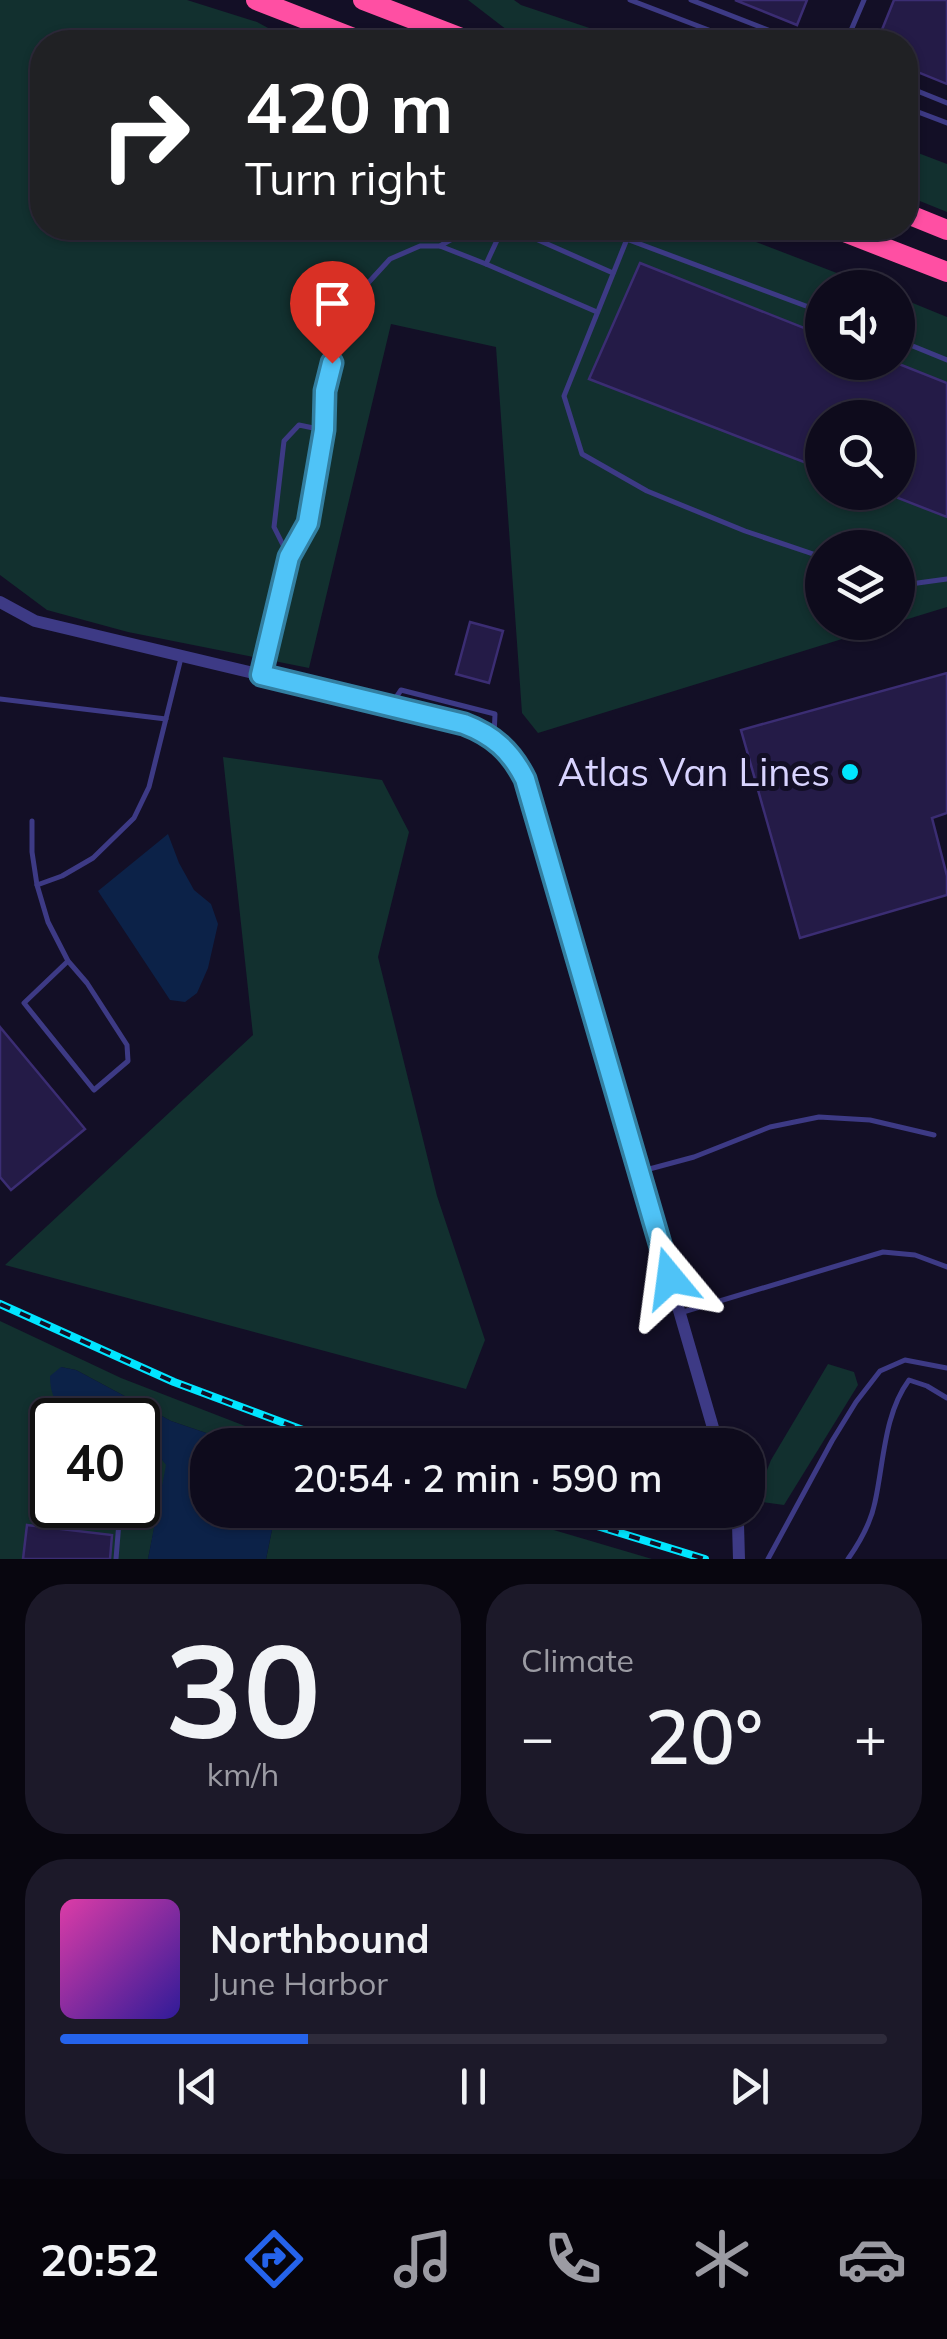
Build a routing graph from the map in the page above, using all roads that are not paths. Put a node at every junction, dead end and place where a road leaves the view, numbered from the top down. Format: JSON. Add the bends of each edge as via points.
{"nodes":[{"id":1,"x":256,"y":0,"type":"edge"},
{"id":2,"x":363,"y":0,"type":"edge"},
{"id":3,"x":630,"y":0,"type":"edge"},
{"id":4,"x":691,"y":0,"type":"edge"},
{"id":5,"x":864,"y":0,"type":"edge"},
{"id":6,"x":333,"y":30,"type":"edge"},
{"id":7,"x":441,"y":30,"type":"edge"},
{"id":8,"x":709,"y":30,"type":"edge"},
{"id":9,"x":768,"y":30,"type":"edge"},
{"id":10,"x":851,"y":30,"type":"edge"},
{"id":11,"x":918,"y":91,"type":"edge"},
{"id":12,"x":947,"y":103,"type":"edge"},
{"id":13,"x":918,"y":112,"type":"edge"},
{"id":14,"x":947,"y":124,"type":"edge"},
{"id":15,"x":918,"y":218,"type":"edge"},
{"id":16,"x":947,"y":230,"type":"edge"},
{"id":17,"x":450,"y":240,"type":"edge"},
{"id":18,"x":496,"y":240,"type":"edge"},
{"id":19,"x":538,"y":240,"type":"edge"},
{"id":20,"x":626,"y":240,"type":"edge"},
{"id":21,"x":632,"y":240,"type":"edge"},
{"id":22,"x":865,"y":240,"type":"edge"},
{"id":23,"x":440,"y":246,"type":"junction"},
{"id":24,"x":486,"y":264,"type":"junction"},
{"id":25,"x":947,"y":272,"type":"edge"},
{"id":26,"x":613,"y":273,"type":"junction"},
{"id":27,"x":805,"y":306,"type":"edge"},
{"id":28,"x":597,"y":312,"type":"junction"},
{"id":29,"x":915,"y":347,"type":"edge"},
{"id":30,"x":947,"y":360,"type":"edge"},
{"id":31,"x":324,"y":430,"type":"junction"},
{"id":32,"x":805,"y":551,"type":"edge"},
{"id":33,"x":289,"y":557,"type":"junction"},
{"id":34,"x":947,"y":579,"type":"edge"},
{"id":35,"x":915,"y":583,"type":"edge"},
{"id":36,"x":0,"y":602,"type":"edge"},
{"id":37,"x":181,"y":657,"type":"junction"},
{"id":38,"x":261,"y":675,"type":"junction"},
{"id":39,"x":0,"y":699,"type":"edge"},
{"id":40,"x":390,"y":705,"type":"junction"},
{"id":41,"x":166,"y":719,"type":"junction"},
{"id":42,"x":494,"y":739,"type":"junction"},
{"id":43,"x":32,"y":821,"type":"dead end"},
{"id":44,"x":37,"y":886,"type":"junction"},
{"id":45,"x":68,"y":960,"type":"junction"},
{"id":46,"x":934,"y":1134,"type":"dead end"},
{"id":47,"x":639,"y":1172,"type":"junction"},
{"id":48,"x":947,"y":1268,"type":"edge"},
{"id":49,"x":680,"y":1312,"type":"junction"},
{"id":50,"x":947,"y":1368,"type":"edge"},
{"id":51,"x":947,"y":1398,"type":"edge"},
{"id":52,"x":713,"y":1428,"type":"edge"},
{"id":53,"x":119,"y":1528,"type":"edge"},
{"id":54,"x":738,"y":1528,"type":"edge"},
{"id":55,"x":116,"y":1559,"type":"edge"},
{"id":56,"x":738,"y":1559,"type":"edge"},
{"id":57,"x":747,"y":1559,"type":"edge"},
{"id":58,"x":768,"y":1559,"type":"edge"},
{"id":59,"x":848,"y":1559,"type":"edge"}],
"edges":[{"from":1,"to":6,"type":"highway"},
{"from":2,"to":7,"type":"highway"},
{"from":3,"to":8,"type":"lane"},
{"from":4,"to":9,"type":"lane"},
{"from":5,"to":10,"type":"lane"},
{"from":11,"to":12,"type":"lane"},
{"from":13,"to":14,"type":"lane"},
{"from":15,"to":16,"type":"highway"},
{"from":17,"to":23,"type":"lane"},
{"from":18,"to":24,"type":"lane"},
{"from":19,"to":26,"type":"lane"},
{"from":20,"to":26,"type":"lane"},
{"from":21,"to":27,"type":"lane"},
{"from":22,"to":25,"type":"highway"},
{"from":23,"to":24,"type":"lane"},
{"from":23,"to":31,"type":"lane","via":[[420,246],[390,259],[347,306],[325,391]]},
{"from":24,"to":28,"type":"lane"},
{"from":26,"to":28,"type":"lane"},
{"from":28,"to":32,"type":"lane","via":[[564,396],[582,454],[647,492]]},
{"from":29,"to":30,"type":"lane"},
{"from":31,"to":33,"type":"lane","via":[[308,523]]},
{"from":31,"to":33,"type":"lane","via":[[299,425],[284,441],[274,528]]},
{"from":33,"to":38,"type":"lane"},
{"from":34,"to":35,"type":"lane"},
{"from":36,"to":37,"type":"street","via":[[35,621]]},
{"from":37,"to":38,"type":"street"},
{"from":37,"to":41,"type":"lane"},
{"from":38,"to":40,"type":"street"},
{"from":39,"to":41,"type":"lane"},
{"from":40,"to":42,"type":"street"},
{"from":40,"to":42,"type":"lane","via":[[401,690],[495,714]]},
{"from":41,"to":44,"type":"lane","via":[[134,818],[93,858]]},
{"from":42,"to":47,"type":"street","via":[[525,779]]},
{"from":43,"to":44,"type":"lane"},
{"from":44,"to":45,"type":"lane"},
{"from":45,"to":45,"type":"lane","via":[[24,1003],[94,1090],[128,1061],[127,1045]]},
{"from":46,"to":47,"type":"lane","via":[[818,1117]]},
{"from":47,"to":49,"type":"street"},
{"from":48,"to":49,"type":"lane","via":[[883,1252]]},
{"from":49,"to":52,"type":"street"},
{"from":50,"to":58,"type":"lane","via":[[906,1360],[880,1370],[832,1441]]},
{"from":51,"to":59,"type":"lane","via":[[909,1380],[897,1396],[874,1506]]},
{"from":53,"to":55,"type":"lane"},
{"from":54,"to":56,"type":"street"},
{"from":56,"to":57,"type":"lane"}]}
